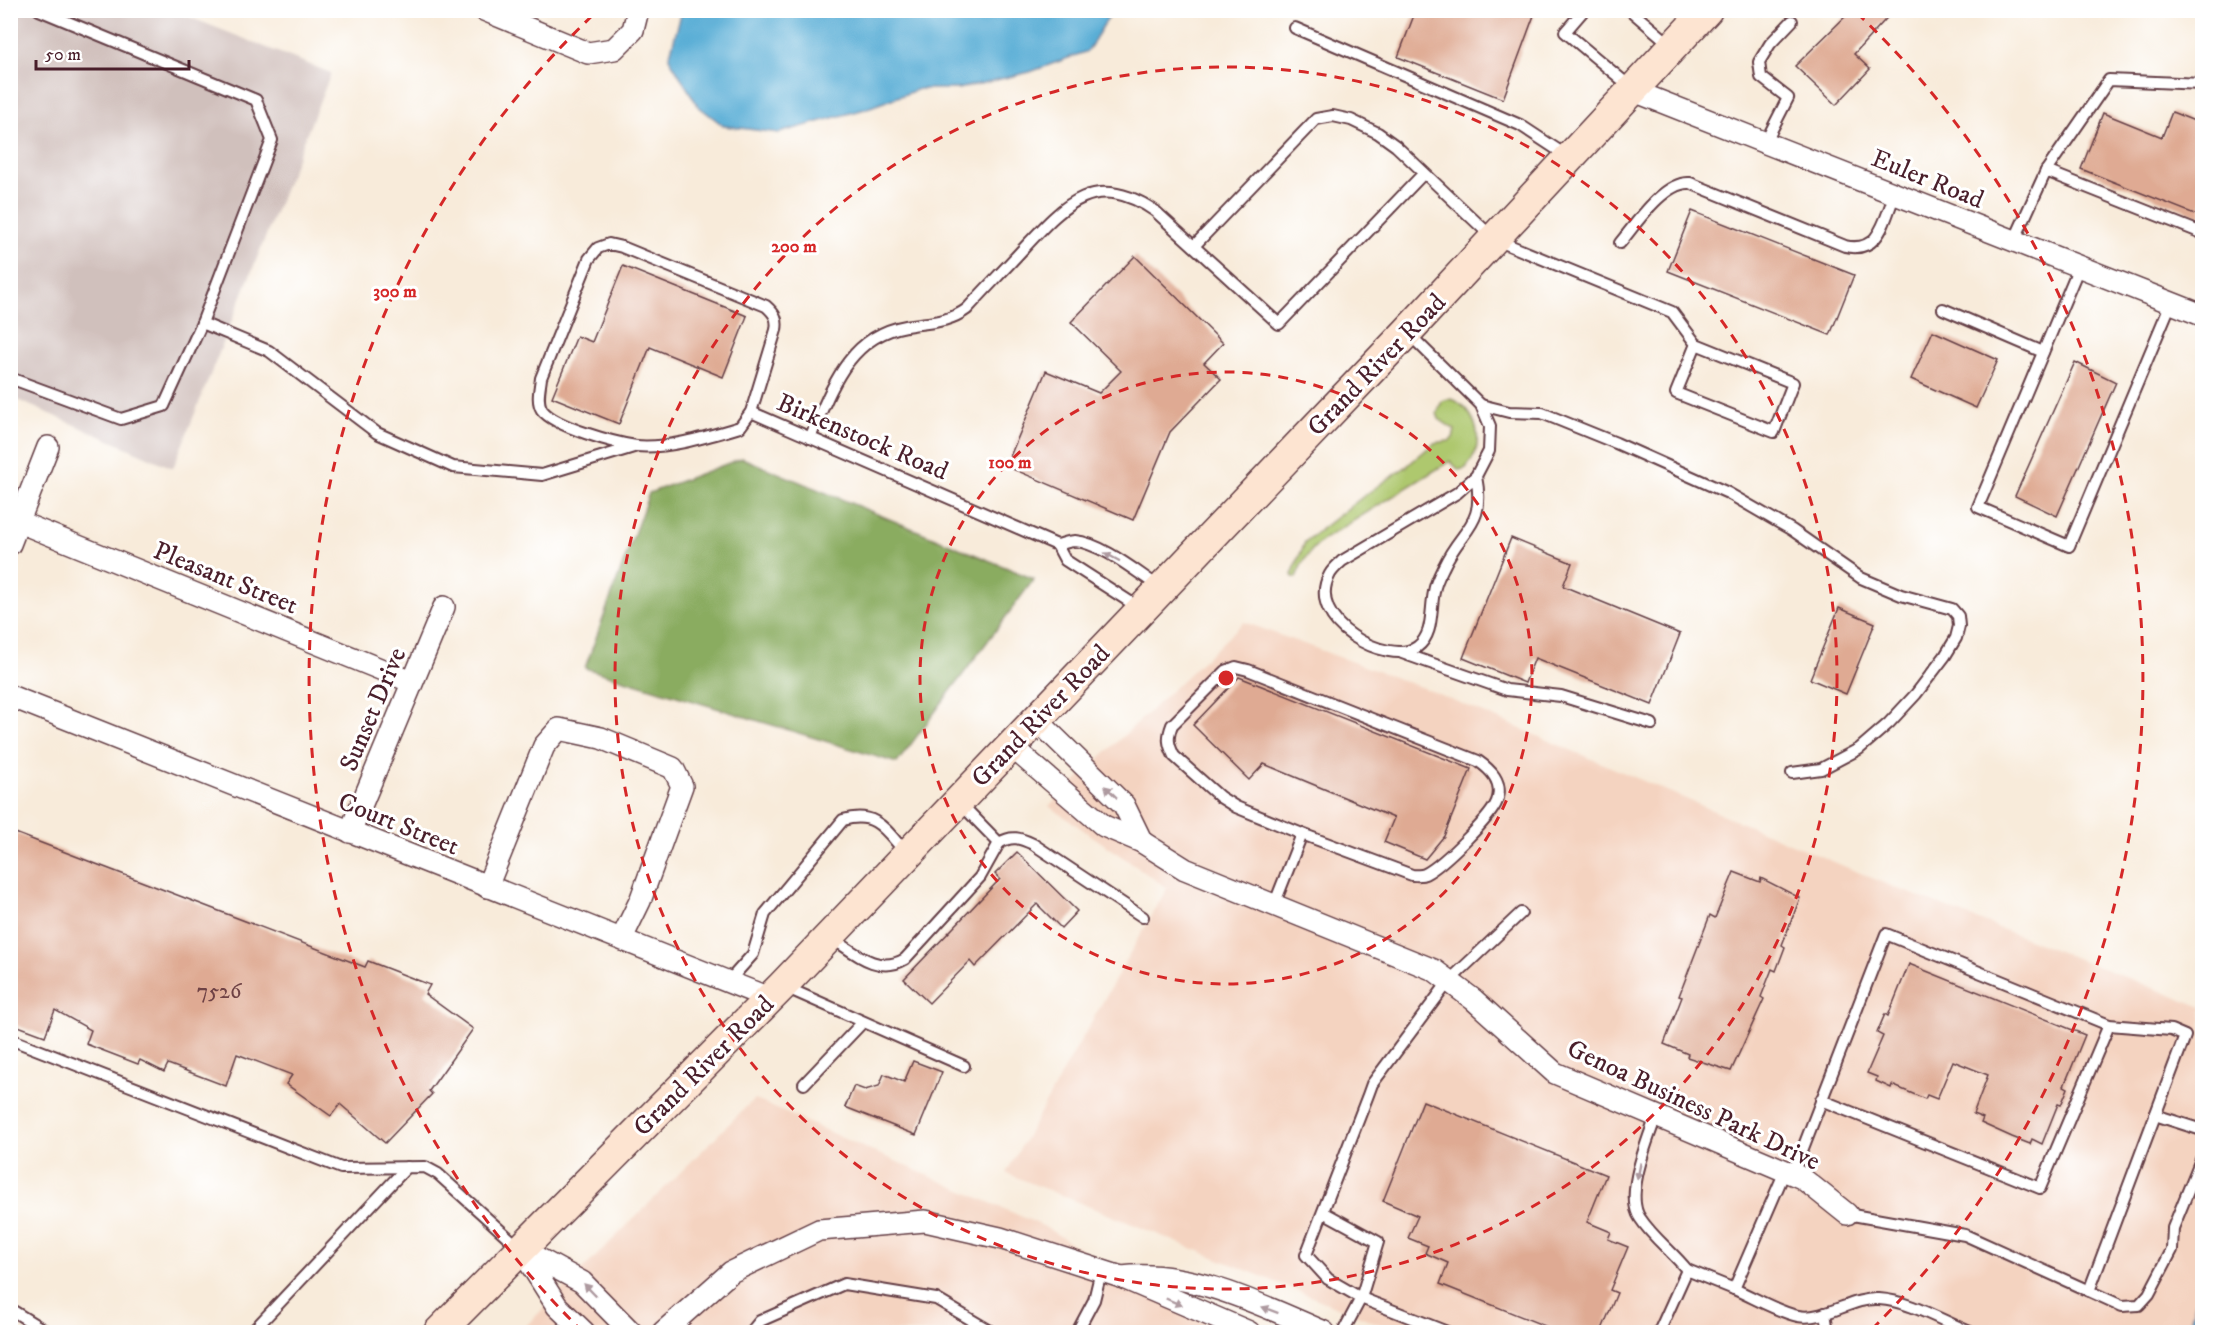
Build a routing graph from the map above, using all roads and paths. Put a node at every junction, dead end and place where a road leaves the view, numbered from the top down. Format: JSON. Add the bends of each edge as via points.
{"nodes":[{"id":1,"x":39,"y":10,"type":"edge"},
{"id":2,"x":484,"y":10,"type":"edge"},
{"id":3,"x":638,"y":10,"type":"edge"},
{"id":4,"x":1584,"y":10,"type":"edge"},
{"id":5,"x":1630,"y":10,"type":"edge"},
{"id":6,"x":1707,"y":10,"type":"edge"},
{"id":7,"x":1792,"y":21,"type":"dead end"},
{"id":8,"x":1295,"y":28,"type":"dead end"},
{"id":9,"x":1674,"y":48,"type":"junction"},
{"id":10,"x":2202,"y":84,"type":"edge"},
{"id":11,"x":1634,"y":91,"type":"junction"},
{"id":12,"x":1765,"y":143,"type":"junction"},
{"id":13,"x":1570,"y":158,"type":"junction"},
{"id":14,"x":2046,"y":171,"type":"junction"},
{"id":15,"x":1424,"y":173,"type":"junction"},
{"id":16,"x":1895,"y":194,"type":"junction"},
{"id":17,"x":2202,"y":233,"type":"edge"},
{"id":18,"x":1494,"y":239,"type":"junction"},
{"id":19,"x":2014,"y":241,"type":"junction"},
{"id":20,"x":1620,"y":243,"type":"dead end"},
{"id":21,"x":1194,"y":246,"type":"junction"},
{"id":22,"x":2079,"y":267,"type":"junction"},
{"id":23,"x":2171,"y":303,"type":"junction"},
{"id":24,"x":1943,"y":309,"type":"dead end"},
{"id":25,"x":2202,"y":315,"type":"edge"},
{"id":26,"x":202,"y":323,"type":"junction"},
{"id":27,"x":1407,"y":332,"type":"junction"},
{"id":28,"x":1696,"y":344,"type":"junction"},
{"id":29,"x":2043,"y":352,"type":"junction"},
{"id":30,"x":10,"y":378,"type":"edge"},
{"id":31,"x":1481,"y":405,"type":"junction"},
{"id":32,"x":751,"y":412,"type":"junction"},
{"id":33,"x":810,"y":438,"type":"junction"},
{"id":34,"x":637,"y":446,"type":"junction"},
{"id":35,"x":48,"y":447,"type":"dead end"},
{"id":36,"x":1476,"y":476,"type":"junction"},
{"id":37,"x":19,"y":522,"type":"junction"},
{"id":38,"x":10,"y":544,"type":"edge"},
{"id":39,"x":1057,"y":545,"type":"junction"},
{"id":40,"x":1151,"y":599,"type":"junction"},
{"id":41,"x":444,"y":607,"type":"dead end"},
{"id":42,"x":1402,"y":653,"type":"junction"},
{"id":43,"x":412,"y":682,"type":"junction"},
{"id":44,"x":10,"y":696,"type":"edge"},
{"id":45,"x":1036,"y":719,"type":"junction"},
{"id":46,"x":1652,"y":724,"type":"dead end"},
{"id":47,"x":1011,"y":746,"type":"junction"},
{"id":48,"x":1792,"y":773,"type":"dead end"},
{"id":49,"x":958,"y":801,"type":"junction"},
{"id":50,"x":350,"y":832,"type":"junction"},
{"id":51,"x":1302,"y":834,"type":"junction"},
{"id":52,"x":1142,"y":842,"type":"junction"},
{"id":53,"x":999,"y":843,"type":"junction"},
{"id":54,"x":908,"y":854,"type":"junction"},
{"id":55,"x":487,"y":887,"type":"junction"},
{"id":56,"x":1274,"y":905,"type":"junction"},
{"id":57,"x":1521,"y":913,"type":"dead end"},
{"id":58,"x":1143,"y":917,"type":"dead end"},
{"id":59,"x":829,"y":936,"type":"junction"},
{"id":60,"x":622,"y":938,"type":"junction"},
{"id":61,"x":1449,"y":981,"type":"junction"},
{"id":62,"x":728,"y":982,"type":"junction"},
{"id":63,"x":776,"y":992,"type":"junction"},
{"id":64,"x":862,"y":1023,"type":"junction"},
{"id":65,"x":2109,"y":1025,"type":"junction"},
{"id":66,"x":10,"y":1039,"type":"edge"},
{"id":67,"x":964,"y":1066,"type":"dead end"},
{"id":68,"x":804,"y":1084,"type":"dead end"},
{"id":69,"x":1821,"y":1100,"type":"junction"},
{"id":70,"x":2155,"y":1114,"type":"junction"},
{"id":71,"x":1656,"y":1116,"type":"junction"},
{"id":72,"x":2202,"y":1130,"type":"edge"},
{"id":73,"x":2202,"y":1157,"type":"edge"},
{"id":74,"x":407,"y":1167,"type":"junction"},
{"id":75,"x":1789,"y":1172,"type":"junction"},
{"id":76,"x":1323,"y":1212,"type":"junction"},
{"id":77,"x":1848,"y":1214,"type":"joint"},
{"id":78,"x":521,"y":1249,"type":"junction"},
{"id":79,"x":1687,"y":1270,"type":"junction"},
{"id":80,"x":1111,"y":1274,"type":"junction"},
{"id":81,"x":1734,"y":1289,"type":"junction"},
{"id":82,"x":2089,"y":1291,"type":"junction"},
{"id":83,"x":1361,"y":1298,"type":"junction"},
{"id":84,"x":10,"y":1309,"type":"edge"},
{"id":85,"x":1825,"y":1313,"type":"junction"},
{"id":86,"x":46,"y":1332,"type":"edge"},
{"id":87,"x":252,"y":1332,"type":"edge"},
{"id":88,"x":439,"y":1332,"type":"edge"},
{"id":89,"x":584,"y":1332,"type":"edge"},
{"id":90,"x":631,"y":1332,"type":"edge"},
{"id":91,"x":663,"y":1332,"type":"edge"},
{"id":92,"x":751,"y":1332,"type":"edge"},
{"id":93,"x":992,"y":1332,"type":"edge"},
{"id":94,"x":1077,"y":1332,"type":"edge"},
{"id":95,"x":1249,"y":1332,"type":"edge"},
{"id":96,"x":1324,"y":1332,"type":"edge"},
{"id":97,"x":1343,"y":1332,"type":"edge"},
{"id":98,"x":1447,"y":1332,"type":"edge"},
{"id":99,"x":1659,"y":1332,"type":"edge"},
{"id":100,"x":1828,"y":1332,"type":"edge"},
{"id":101,"x":1970,"y":1332,"type":"edge"}],
"edges":[{"from":1,"to":26,"type":"lane","via":[[256,100],[272,140]]},
{"from":2,"to":3,"type":"street","via":[[588,53],[614,49],[633,30]]},
{"from":4,"to":11,"type":"lane","via":[[1565,32]]},
{"from":5,"to":9,"type":"lane"},
{"from":6,"to":9,"type":"main road","name":"Grand River Road"},
{"from":7,"to":12,"type":"lane","via":[[1759,62],[1761,77],[1788,98]]},
{"from":8,"to":13,"type":"lane","via":[[1520,126]]},
{"from":9,"to":11,"type":"main road","name":"Grand River Road"},
{"from":10,"to":14,"type":"lane","via":[[2109,80]]},
{"from":11,"to":12,"type":"street","name":"Euler Road"},
{"from":11,"to":13,"type":"main road","name":"Grand River Road"},
{"from":12,"to":16,"type":"street","name":"Euler Road"},
{"from":13,"to":18,"type":"main road","name":"Grand River Road"},
{"from":14,"to":17,"type":"lane"},
{"from":14,"to":19,"type":"lane"},
{"from":15,"to":18,"type":"lane"},
{"from":15,"to":21,"type":"lane","via":[[1378,133],[1342,118],[1316,119]]},
{"from":15,"to":21,"type":"lane","via":[[1280,324]]},
{"from":16,"to":19,"type":"street","name":"Euler Road"},
{"from":16,"to":20,"type":"lane","via":[[1878,235],[1869,245],[1858,249],[1680,182],[1669,187]]},
{"from":18,"to":27,"type":"main road","name":"Grand River Road"},
{"from":18,"to":28,"type":"lane","via":[[1672,312]]},
{"from":19,"to":22,"type":"street","name":"Euler Road"},
{"from":21,"to":33,"type":"lane","via":[[1135,198],[1113,192],[1083,196],[1059,210],[957,316],[896,328],[870,339],[838,375]]},
{"from":22,"to":23,"type":"street","name":"Euler Road"},
{"from":22,"to":29,"type":"lane"},
{"from":23,"to":25,"type":"street","name":"Euler Road"},
{"from":23,"to":29,"type":"lane","via":[[2069,546],[1978,507]]},
{"from":24,"to":29,"type":"lane"},
{"from":26,"to":30,"type":"lane","via":[[164,406],[121,419]]},
{"from":26,"to":34,"type":"lane","via":[[269,351],[377,433],[453,467],[542,475]]},
{"from":27,"to":31,"type":"lane"},
{"from":27,"to":40,"type":"main road","name":"Grand River Road"},
{"from":28,"to":28,"type":"lane","via":[[1794,383],[1774,432],[1676,393]]},
{"from":31,"to":36,"type":"lane","via":[[1490,426],[1489,451]]},
{"from":31,"to":48,"type":"lane","via":[[1509,412],[1542,413],[1616,443],[1728,493],[1792,530],[1861,578],[1901,595],[1952,609],[1958,615],[1956,639],[1916,694],[1889,723],[1859,749],[1821,770]]},
{"from":32,"to":33,"type":"lane","name":"Birkenstock Road"},
{"from":32,"to":34,"type":"lane","via":[[740,427]]},
{"from":32,"to":34,"type":"lane","via":[[778,321],[773,312],[609,244],[598,248],[589,259],[541,378],[539,394],[541,408],[552,419]]},
{"from":33,"to":39,"type":"lane","name":"Birkenstock Road"},
{"from":35,"to":37,"type":"street"},
{"from":36,"to":42,"type":"lane","via":[[1478,511],[1473,525],[1444,564],[1434,591],[1428,633],[1418,647]]},
{"from":36,"to":42,"type":"lane","via":[[1457,492],[1342,561],[1330,575],[1325,595],[1329,612],[1339,627],[1366,644]]},
{"from":37,"to":38,"type":"street"},
{"from":37,"to":43,"type":"street","name":"Pleasant Street"},
{"from":39,"to":40,"type":"lane","name":"Birkenstock Road","via":[[1065,560]]},
{"from":40,"to":39,"type":"lane","name":"Birkenstock Road","one_way":true,"via":[[1118,559],[1075,541]]},
{"from":40,"to":45,"type":"main road","name":"Grand River Road"},
{"from":41,"to":43,"type":"street","name":"Sunset Drive"},
{"from":42,"to":46,"type":"lane","via":[[1507,690],[1561,696]]},
{"from":43,"to":50,"type":"street","name":"Sunset Drive"},
{"from":44,"to":50,"type":"street","name":"Court Street"},
{"from":45,"to":47,"type":"main road","name":"Grand River Road"},
{"from":52,"to":45,"type":"street","one_way":true,"via":[[1124,805]]},
{"from":47,"to":49,"type":"main road","name":"Grand River Road"},
{"from":47,"to":52,"type":"street","name":"Genoa Business Park Drive","via":[[1104,826]]},
{"from":49,"to":53,"type":"lane"},
{"from":49,"to":54,"type":"main road","name":"Grand River Road"},
{"from":50,"to":55,"type":"street","name":"Court Street"},
{"from":51,"to":51,"type":"lane","via":[[1412,875],[1423,875],[1491,813],[1498,799],[1498,783],[1490,769],[1478,761],[1248,670],[1226,671],[1172,726],[1167,737],[1169,747],[1220,797]]},
{"from":51,"to":56,"type":"lane"},
{"from":52,"to":56,"type":"street","name":"Genoa Business Park Drive","via":[[1185,869]]},
{"from":53,"to":58,"type":"lane","via":[[1018,837],[1033,844]]},
{"from":53,"to":59,"type":"lane","via":[[980,877],[906,959],[895,965],[870,962]]},
{"from":54,"to":59,"type":"main road","name":"Grand River Road"},
{"from":54,"to":62,"type":"lane","via":[[878,822],[861,815],[843,820],[765,914],[753,954]]},
{"from":55,"to":60,"type":"street","name":"Court Street"},
{"from":55,"to":60,"type":"street","via":[[544,746],[559,729],[601,738],[673,768],[682,786],[640,901]]},
{"from":56,"to":61,"type":"street","name":"Genoa Business Park Drive","via":[[1434,970]]},
{"from":57,"to":61,"type":"lane"},
{"from":59,"to":63,"type":"main road","name":"Grand River Road"},
{"from":60,"to":62,"type":"street","name":"Court Street"},
{"from":61,"to":71,"type":"street","name":"Genoa Business Park Drive","via":[[1555,1073]]},
{"from":61,"to":76,"type":"lane","via":[[1372,1084]]},
{"from":62,"to":63,"type":"street","name":"Court Street"},
{"from":63,"to":64,"type":"lane"},
{"from":63,"to":78,"type":"main road","name":"Grand River Road"},
{"from":64,"to":67,"type":"lane"},
{"from":64,"to":68,"type":"lane"},
{"from":65,"to":69,"type":"lane","via":[[2040,1188]]},
{"from":65,"to":69,"type":"lane","via":[[1886,934]]},
{"from":65,"to":70,"type":"lane","via":[[2171,1030],[2185,1036]]},
{"from":66,"to":74,"type":"lane","via":[[341,1168]]},
{"from":69,"to":75,"type":"lane"},
{"from":70,"to":72,"type":"lane"},
{"from":70,"to":82,"type":"lane"},
{"from":71,"to":75,"type":"street","name":"Genoa Business Park Drive"},
{"from":71,"to":79,"type":"lane","one_way":true,"via":[[1639,1166],[1634,1201],[1638,1217]]},
{"from":73,"to":82,"type":"lane","via":[[2173,1228],[2172,1250],[2149,1294],[2139,1305],[2122,1306]]},
{"from":74,"to":78,"type":"lane","via":[[425,1167],[438,1174]]},
{"from":74,"to":87,"type":"lane"},
{"from":75,"to":77,"type":"street","name":"Genoa Business Park Drive"},
{"from":75,"to":81,"type":"lane"},
{"from":76,"to":83,"type":"lane","via":[[1306,1255],[1328,1279]]},
{"from":76,"to":83,"type":"lane","via":[[1378,1242]]},
{"from":77,"to":82,"type":"lane","via":[[1965,1235]]},
{"from":78,"to":88,"type":"main road","name":"Grand River Road"},
{"from":78,"to":89,"type":"street","via":[[557,1306]]},
{"from":90,"to":78,"type":"street","one_way":true,"via":[[582,1282]]},
{"from":79,"to":81,"type":"lane"},
{"from":79,"to":99,"type":"lane"},
{"from":80,"to":91,"type":"street","via":[[1000,1238],[925,1221],[819,1230],[731,1272]]},
{"from":80,"to":94,"type":"lane"},
{"from":80,"to":95,"type":"street","one_way":true},
{"from":96,"to":80,"type":"street","one_way":true,"via":[[1193,1282],[1147,1274]]},
{"from":81,"to":85,"type":"lane","via":[[1799,1317]]},
{"from":83,"to":97,"type":"lane"},
{"from":83,"to":98,"type":"lane"},
{"from":84,"to":86,"type":"lane"},
{"from":85,"to":100,"type":"lane"},
{"from":85,"to":101,"type":"lane","via":[[1850,1303],[1879,1299],[1904,1304]]},
{"from":92,"to":93,"type":"lane","via":[[760,1321],[844,1284],[936,1299]]}]}
